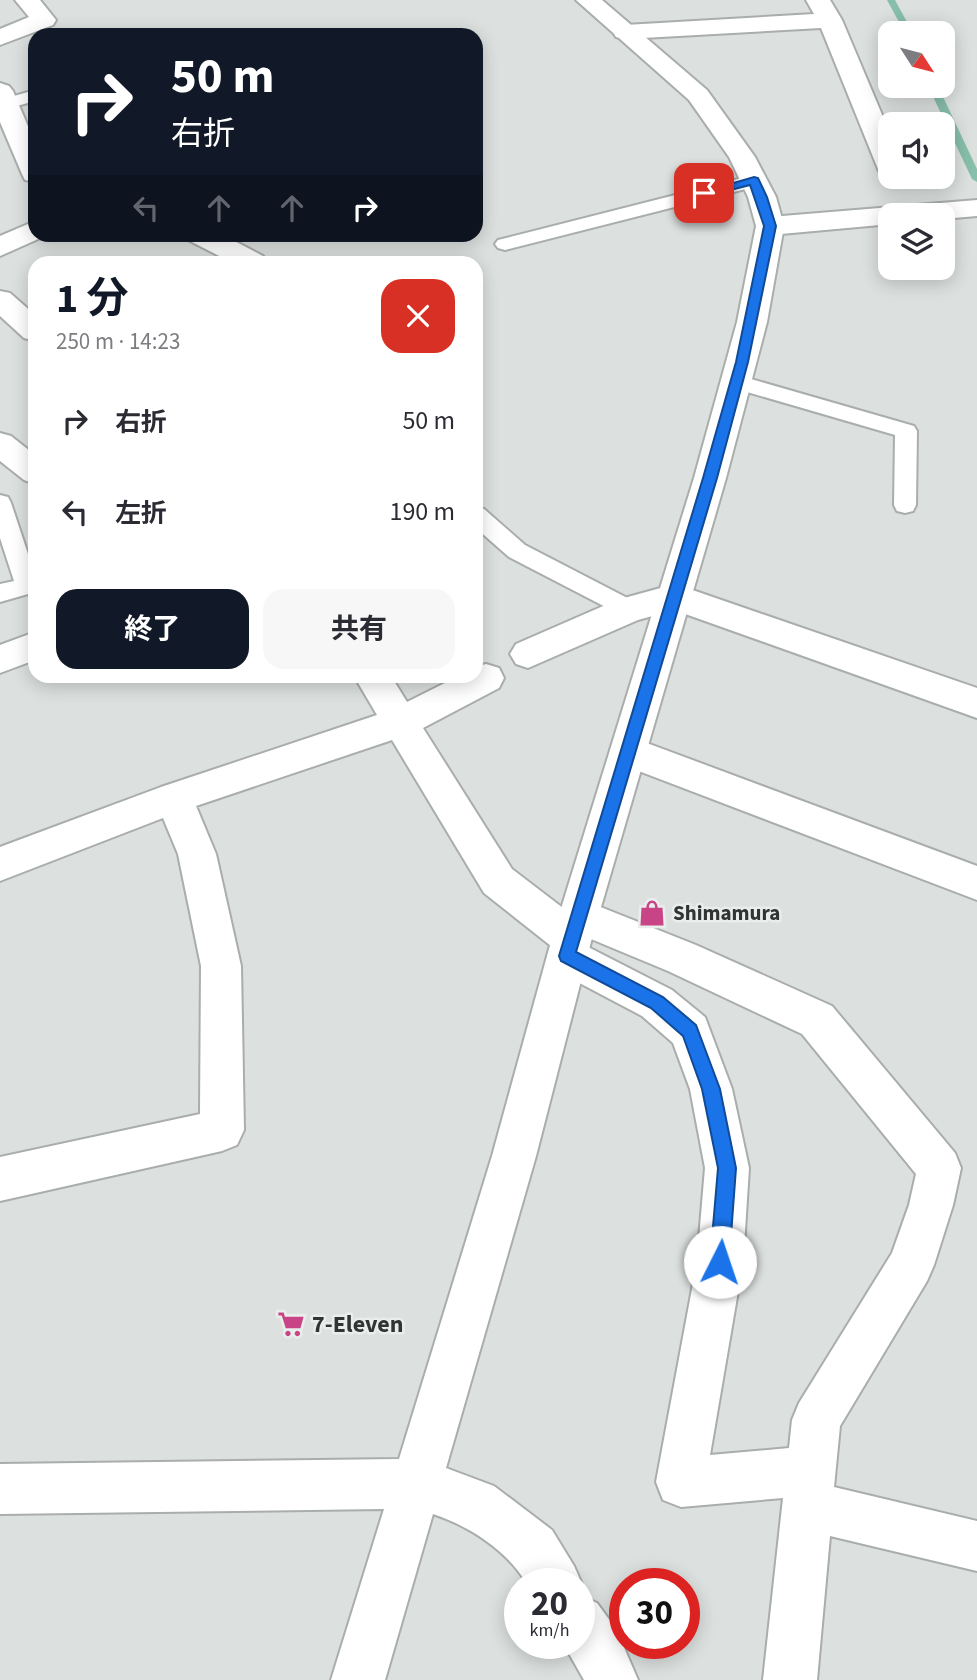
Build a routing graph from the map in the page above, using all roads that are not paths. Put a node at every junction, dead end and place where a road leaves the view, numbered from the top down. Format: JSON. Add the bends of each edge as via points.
{"nodes":[{"id":1,"x":27,"y":0,"type":"edge"},
{"id":2,"x":588,"y":0,"type":"edge"},
{"id":3,"x":824,"y":10,"type":"edge"},
{"id":4,"x":625,"y":32,"type":"junction"},
{"id":5,"x":0,"y":38,"type":"edge"},
{"id":6,"x":28,"y":96,"type":"edge"},
{"id":7,"x":3,"y":98,"type":"edge"},
{"id":8,"x":878,"y":138,"type":"edge"},
{"id":9,"x":28,"y":157,"type":"edge"},
{"id":10,"x":754,"y":181,"type":"junction"},
{"id":11,"x":977,"y":208,"type":"edge"},
{"id":12,"x":955,"y":210,"type":"edge"},
{"id":13,"x":878,"y":217,"type":"edge"},
{"id":14,"x":770,"y":226,"type":"junction"},
{"id":15,"x":28,"y":233,"type":"edge"},
{"id":16,"x":214,"y":242,"type":"edge"},
{"id":17,"x":505,"y":244,"type":"dead end"},
{"id":18,"x":0,"y":247,"type":"edge"},
{"id":19,"x":241,"y":256,"type":"edge"},
{"id":20,"x":0,"y":300,"type":"edge"},
{"id":21,"x":28,"y":325,"type":"edge"},
{"id":22,"x":737,"y":382,"type":"junction"},
{"id":23,"x":0,"y":444,"type":"edge"},
{"id":24,"x":28,"y":466,"type":"edge"},
{"id":25,"x":0,"y":503,"type":"edge"},
{"id":26,"x":905,"y":505,"type":"dead end"},
{"id":27,"x":483,"y":521,"type":"edge"},
{"id":28,"x":0,"y":593,"type":"edge"},
{"id":29,"x":675,"y":597,"type":"junction"},
{"id":30,"x":629,"y":609,"type":"junction"},
{"id":31,"x":28,"y":649,"type":"edge"},
{"id":32,"x":528,"y":654,"type":"dead end"},
{"id":33,"x":0,"y":659,"type":"edge"},
{"id":34,"x":486,"y":678,"type":"dead end"},
{"id":35,"x":483,"y":680,"type":"edge"},
{"id":36,"x":376,"y":683,"type":"edge"},
{"id":37,"x":476,"y":683,"type":"edge"},
{"id":38,"x":977,"y":703,"type":"edge"},
{"id":39,"x":401,"y":722,"type":"junction"},
{"id":40,"x":628,"y":751,"type":"junction"},
{"id":41,"x":174,"y":798,"type":"junction"},
{"id":42,"x":0,"y":864,"type":"edge"},
{"id":43,"x":977,"y":883,"type":"edge"},
{"id":44,"x":572,"y":936,"type":"junction"},
{"id":45,"x":0,"y":1179,"type":"edge"},
{"id":46,"x":418,"y":1484,"type":"junction"},
{"id":47,"x":0,"y":1489,"type":"edge"},
{"id":48,"x":810,"y":1489,"type":"junction"},
{"id":49,"x":977,"y":1546,"type":"edge"},
{"id":50,"x":546,"y":1568,"type":"edge"},
{"id":51,"x":595,"y":1645,"type":"edge"},
{"id":52,"x":358,"y":1680,"type":"edge"},
{"id":53,"x":611,"y":1680,"type":"edge"},
{"id":54,"x":790,"y":1680,"type":"edge"}],
"edges":[{"from":1,"to":5,"type":"street","via":[[44,20]]},
{"from":2,"to":4,"type":"street"},
{"from":3,"to":4,"type":"street","via":[[699,18]]},
{"from":3,"to":8,"type":"street"},
{"from":4,"to":10,"type":"street","via":[[698,95]]},
{"from":6,"to":7,"type":"lane"},
{"from":7,"to":9,"type":"street"},
{"from":10,"to":14,"type":"street"},
{"from":10,"to":17,"type":"lane"},
{"from":11,"to":12,"type":"street"},
{"from":13,"to":14,"type":"street"},
{"from":14,"to":22,"type":"street"},
{"from":15,"to":18,"type":"street"},
{"from":16,"to":19,"type":"street"},
{"from":20,"to":21,"type":"street"},
{"from":22,"to":26,"type":"lane","via":[[906,431]]},
{"from":22,"to":29,"type":"street"},
{"from":23,"to":24,"type":"street"},
{"from":25,"to":28,"type":"lane","via":[[27,586]]},
{"from":27,"to":30,"type":"lane","via":[[517,551]]},
{"from":29,"to":30,"type":"street"},
{"from":29,"to":38,"type":"street"},
{"from":29,"to":40,"type":"street"},
{"from":30,"to":32,"type":"street"},
{"from":31,"to":33,"type":"street"},
{"from":34,"to":35,"type":"street"},
{"from":36,"to":39,"type":"street"},
{"from":37,"to":39,"type":"street"},
{"from":39,"to":41,"type":"street"},
{"from":39,"to":44,"type":"street","via":[[498,881]]},
{"from":40,"to":43,"type":"street"},
{"from":40,"to":44,"type":"street"},
{"from":41,"to":42,"type":"street"},
{"from":41,"to":45,"type":"street","via":[[197,854],[221,966],[222,1130]]},
{"from":44,"to":46,"type":"street","via":[[514,1156]]},
{"from":44,"to":48,"type":"street","via":[[690,1031],[711,1089],[727,1168],[720,1262],[681,1482]]},
{"from":44,"to":48,"type":"street","via":[[682,958],[817,1020],[939,1168],[911,1265],[816,1420]]},
{"from":46,"to":47,"type":"street"},
{"from":46,"to":50,"type":"street","via":[[476,1504],[534,1548]]},
{"from":46,"to":52,"type":"street"},
{"from":48,"to":49,"type":"street"},
{"from":48,"to":54,"type":"street"},
{"from":51,"to":53,"type":"street"}]}
